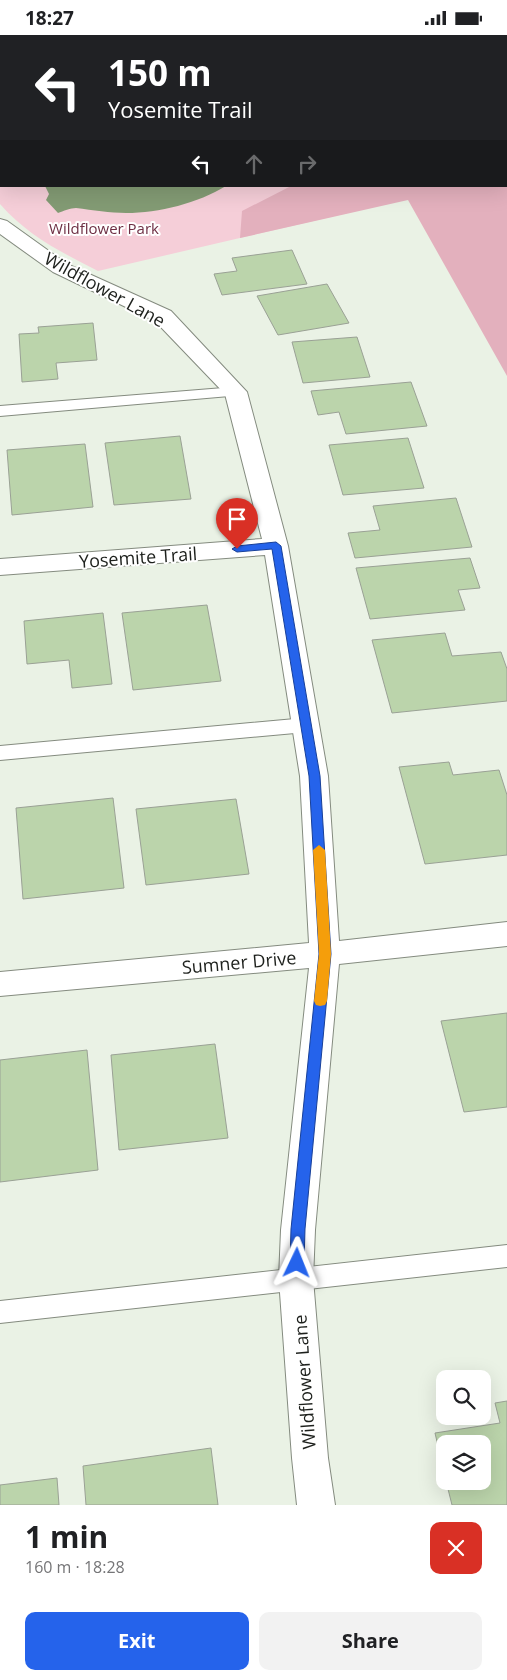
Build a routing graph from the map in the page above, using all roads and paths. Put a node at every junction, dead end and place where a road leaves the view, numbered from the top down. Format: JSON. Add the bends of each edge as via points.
{"nodes":[{"id":1,"x":0,"y":225,"type":"edge"},
{"id":2,"x":236,"y":392,"type":"junction"},
{"id":3,"x":0,"y":411,"type":"edge"},
{"id":4,"x":276,"y":546,"type":"junction"},
{"id":5,"x":0,"y":567,"type":"edge"},
{"id":6,"x":306,"y":725,"type":"junction"},
{"id":7,"x":0,"y":753,"type":"edge"},
{"id":8,"x":507,"y":934,"type":"edge"},
{"id":9,"x":325,"y":954,"type":"junction"},
{"id":10,"x":0,"y":984,"type":"edge"},
{"id":11,"x":507,"y":1256,"type":"edge"},
{"id":12,"x":296,"y":1279,"type":"junction"},
{"id":13,"x":0,"y":1312,"type":"edge"},
{"id":14,"x":316,"y":1505,"type":"edge"}],
"edges":[{"from":1,"to":2,"type":"street","name":"Wildflower Lane","via":[[60,268],[163,316]]},
{"from":2,"to":3,"type":"lane"},
{"from":2,"to":4,"type":"street","name":"Wildflower Lane"},
{"from":4,"to":5,"type":"street","name":"Yosemite Trail"},
{"from":4,"to":6,"type":"street","name":"Wildflower Lane"},
{"from":6,"to":7,"type":"lane"},
{"from":6,"to":9,"type":"street","name":"Wildflower Lane","via":[[314,776]]},
{"from":8,"to":9,"type":"street","name":"Sumner Drive"},
{"from":9,"to":10,"type":"street","name":"Sumner Drive"},
{"from":9,"to":12,"type":"street","name":"Wildflower Lane"},
{"from":11,"to":12,"type":"lane"},
{"from":12,"to":13,"type":"lane"},
{"from":12,"to":14,"type":"street","name":"Wildflower Lane"}]}
